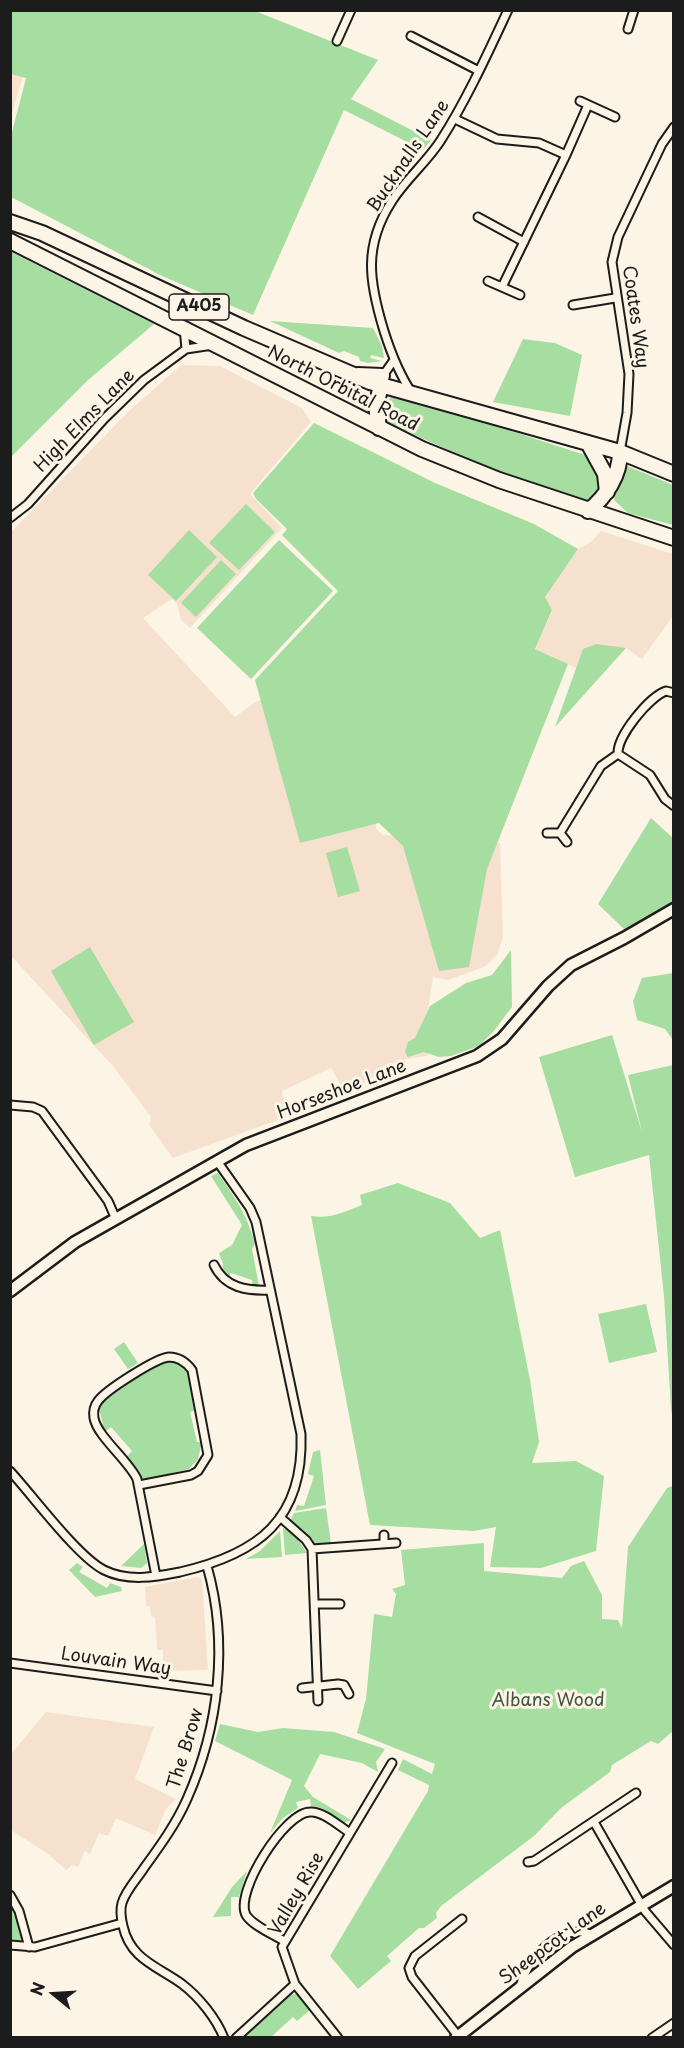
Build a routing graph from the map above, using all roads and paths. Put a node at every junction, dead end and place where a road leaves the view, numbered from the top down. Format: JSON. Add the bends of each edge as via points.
{"nodes":[{"id":1,"x":351,"y":10,"type":"edge"},
{"id":2,"x":508,"y":10,"type":"edge"},
{"id":3,"x":634,"y":10,"type":"edge"},
{"id":4,"x":628,"y":29,"type":"dead end"},
{"id":5,"x":411,"y":36,"type":"dead end"},
{"id":6,"x":337,"y":41,"type":"dead end"},
{"id":7,"x":479,"y":71,"type":"junction"},
{"id":8,"x":580,"y":102,"type":"dead end"},
{"id":9,"x":588,"y":105,"type":"junction"},
{"id":10,"x":615,"y":117,"type":"dead end"},
{"id":11,"x":454,"y":119,"type":"junction"},
{"id":12,"x":674,"y":127,"type":"edge"},
{"id":13,"x":566,"y":155,"type":"junction"},
{"id":14,"x":10,"y":216,"type":"edge"},
{"id":15,"x":478,"y":217,"type":"dead end"},
{"id":16,"x":10,"y":222,"type":"edge"},
{"id":17,"x":42,"y":233,"type":"junction"},
{"id":18,"x":10,"y":242,"type":"edge"},
{"id":19,"x":524,"y":242,"type":"junction"},
{"id":20,"x":488,"y":281,"type":"dead end"},
{"id":21,"x":502,"y":287,"type":"junction"},
{"id":22,"x":520,"y":295,"type":"dead end"},
{"id":23,"x":615,"y":298,"type":"junction"},
{"id":24,"x":573,"y":305,"type":"dead end"},
{"id":25,"x":184,"y":328,"type":"junction"},
{"id":26,"x":216,"y":345,"type":"junction"},
{"id":27,"x":186,"y":349,"type":"junction"},
{"id":28,"x":394,"y":360,"type":"junction"},
{"id":29,"x":382,"y":381,"type":"junction"},
{"id":30,"x":414,"y":395,"type":"junction"},
{"id":31,"x":379,"y":428,"type":"junction"},
{"id":32,"x":588,"y":443,"type":"junction"},
{"id":33,"x":620,"y":452,"type":"junction"},
{"id":34,"x":674,"y":474,"type":"edge"},
{"id":35,"x":607,"y":492,"type":"junction"},
{"id":36,"x":588,"y":511,"type":"junction"},
{"id":37,"x":10,"y":518,"type":"edge"},
{"id":38,"x":674,"y":538,"type":"edge"},
{"id":39,"x":674,"y":693,"type":"edge"},
{"id":40,"x":618,"y":754,"type":"junction"},
{"id":41,"x":674,"y":806,"type":"edge"},
{"id":42,"x":547,"y":832,"type":"dead end"},
{"id":43,"x":560,"y":833,"type":"junction"},
{"id":44,"x":567,"y":842,"type":"dead end"},
{"id":45,"x":674,"y":909,"type":"edge"},
{"id":46,"x":10,"y":1105,"type":"edge"},
{"id":47,"x":217,"y":1161,"type":"junction"},
{"id":48,"x":115,"y":1217,"type":"junction"},
{"id":49,"x":214,"y":1265,"type":"dead end"},
{"id":50,"x":270,"y":1290,"type":"junction"},
{"id":51,"x":10,"y":1291,"type":"edge"},
{"id":52,"x":10,"y":1471,"type":"edge"},
{"id":53,"x":139,"y":1485,"type":"junction"},
{"id":54,"x":280,"y":1517,"type":"junction"},
{"id":55,"x":384,"y":1535,"type":"dead end"},
{"id":56,"x":396,"y":1543,"type":"dead end"},
{"id":57,"x":384,"y":1544,"type":"junction"},
{"id":58,"x":312,"y":1550,"type":"junction"},
{"id":59,"x":207,"y":1566,"type":"junction"},
{"id":60,"x":156,"y":1576,"type":"junction"},
{"id":61,"x":315,"y":1604,"type":"junction"},
{"id":62,"x":340,"y":1604,"type":"dead end"},
{"id":63,"x":10,"y":1663,"type":"edge"},
{"id":64,"x":317,"y":1687,"type":"junction"},
{"id":65,"x":302,"y":1688,"type":"dead end"},
{"id":66,"x":217,"y":1691,"type":"junction"},
{"id":67,"x":350,"y":1694,"type":"dead end"},
{"id":68,"x":318,"y":1701,"type":"dead end"},
{"id":69,"x":392,"y":1763,"type":"dead end"},
{"id":70,"x":636,"y":1793,"type":"dead end"},
{"id":71,"x":594,"y":1822,"type":"junction"},
{"id":72,"x":350,"y":1833,"type":"junction"},
{"id":73,"x":528,"y":1862,"type":"dead end"},
{"id":74,"x":674,"y":1886,"type":"edge"},
{"id":75,"x":10,"y":1895,"type":"edge"},
{"id":76,"x":641,"y":1904,"type":"junction"},
{"id":77,"x":462,"y":1918,"type":"dead end"},
{"id":78,"x":122,"y":1923,"type":"junction"},
{"id":79,"x":591,"y":1934,"type":"junction"},
{"id":80,"x":284,"y":1941,"type":"junction"},
{"id":81,"x":674,"y":1945,"type":"edge"},
{"id":82,"x":10,"y":1946,"type":"edge"},
{"id":83,"x":29,"y":1947,"type":"junction"},
{"id":84,"x":295,"y":1983,"type":"junction"},
{"id":85,"x":520,"y":1987,"type":"junction"},
{"id":86,"x":674,"y":2023,"type":"edge"},
{"id":87,"x":224,"y":2037,"type":"edge"},
{"id":88,"x":236,"y":2037,"type":"edge"},
{"id":89,"x":338,"y":2037,"type":"edge"},
{"id":90,"x":457,"y":2037,"type":"edge"},
{"id":91,"x":652,"y":2037,"type":"edge"}],
"edges":[{"from":1,"to":6,"type":"street"},
{"from":2,"to":7,"type":"street","name":"Bucknalls Lane"},
{"from":3,"to":4,"type":"street"},
{"from":5,"to":7,"type":"street"},
{"from":7,"to":11,"type":"street","name":"Bucknalls Lane"},
{"from":8,"to":9,"type":"street"},
{"from":9,"to":10,"type":"street"},
{"from":9,"to":13,"type":"street"},
{"from":11,"to":13,"type":"street","via":[[497,139],[539,143]]},
{"from":11,"to":28,"type":"street","name":"Bucknalls Lane","via":[[439,144],[393,200],[376,235],[370,263],[371,285]]},
{"from":12,"to":23,"type":"street","name":"Coates Way","via":[[662,144],[615,247]]},
{"from":13,"to":19,"type":"street"},
{"from":14,"to":17,"type":"highway","number":"A405"},
{"from":15,"to":19,"type":"street"},
{"from":16,"to":17,"type":"highway","name":"North Orbital Road","number":"A405"},
{"from":17,"to":29,"type":"highway","name":"North Orbital Road","number":"A405","via":[[308,356]]},
{"from":18,"to":25,"type":"highway","name":"North Orbital Road","number":"A405"},
{"from":19,"to":21,"type":"street"},
{"from":20,"to":21,"type":"street"},
{"from":21,"to":22,"type":"street"},
{"from":23,"to":24,"type":"street"},
{"from":23,"to":33,"type":"street","name":"Coates Way","via":[[629,374]]},
{"from":25,"to":26,"type":"highway","name":"North Orbital Road","number":"A405"},
{"from":25,"to":27,"type":"street"},
{"from":26,"to":27,"type":"street"},
{"from":26,"to":31,"type":"highway","name":"North Orbital Road","number":"A405"},
{"from":27,"to":37,"type":"street","name":"High Elms Lane","via":[[124,398],[28,504]]},
{"from":28,"to":29,"type":"street"},
{"from":28,"to":30,"type":"street","name":"Bucknalls Lane"},
{"from":29,"to":30,"type":"highway","name":"North Orbital Road","number":"A405"},
{"from":29,"to":31,"type":"highway","via":[[376,405]]},
{"from":30,"to":32,"type":"highway","name":"North Orbital Road","number":"A405"},
{"from":31,"to":36,"type":"highway","name":"North Orbital Road","number":"A405","via":[[472,470]]},
{"from":32,"to":33,"type":"highway","name":"North Orbital Road","number":"A405"},
{"from":32,"to":35,"type":"highway","via":[[605,474]]},
{"from":33,"to":34,"type":"highway","name":"North Orbital Road","number":"A405"},
{"from":33,"to":35,"type":"highway","via":[[615,478]]},
{"from":35,"to":36,"type":"highway"},
{"from":36,"to":38,"type":"highway","name":"North Orbital Road","number":"A405"},
{"from":39,"to":40,"type":"street","via":[[666,691],[655,697],[620,738]]},
{"from":40,"to":41,"type":"street","via":[[650,775],[665,800]]},
{"from":40,"to":43,"type":"street","via":[[601,766]]},
{"from":42,"to":43,"type":"street"},
{"from":43,"to":44,"type":"street"},
{"from":45,"to":47,"type":"street","name":"Horseshoe Lane","via":[[571,965],[501,1039],[477,1056],[295,1125]]},
{"from":46,"to":48,"type":"street","via":[[42,1111],[108,1201]]},
{"from":47,"to":48,"type":"street","name":"Horseshoe Lane"},
{"from":47,"to":50,"type":"street","via":[[253,1215]]},
{"from":48,"to":51,"type":"street","name":"Horseshoe Lane"},
{"from":49,"to":50,"type":"street","via":[[219,1276],[234,1286]]},
{"from":50,"to":54,"type":"street","via":[[302,1434],[300,1468]]},
{"from":52,"to":60,"type":"street","via":[[93,1563],[122,1576]]},
{"from":53,"to":53,"type":"street","via":[[131,1468],[94,1420],[96,1404],[161,1359],[175,1358],[192,1370],[208,1455],[191,1475]]},
{"from":53,"to":60,"type":"street"},
{"from":54,"to":58,"type":"street"},
{"from":54,"to":59,"type":"street","via":[[243,1552]]},
{"from":55,"to":57,"type":"street"},
{"from":56,"to":57,"type":"street"},
{"from":57,"to":58,"type":"street"},
{"from":58,"to":61,"type":"street"},
{"from":59,"to":60,"type":"street"},
{"from":59,"to":66,"type":"street","name":"The Brow","via":[[218,1645]]},
{"from":61,"to":62,"type":"street"},
{"from":61,"to":64,"type":"street"},
{"from":63,"to":66,"type":"street","name":"Louvain Way"},
{"from":64,"to":65,"type":"street"},
{"from":64,"to":67,"type":"street","via":[[344,1685]]},
{"from":64,"to":68,"type":"street"},
{"from":66,"to":78,"type":"street","name":"The Brow","via":[[213,1721],[187,1799],[169,1834],[122,1902]]},
{"from":69,"to":72,"type":"street","name":"Valley Rise"},
{"from":70,"to":71,"type":"street"},
{"from":71,"to":73,"type":"street"},
{"from":71,"to":76,"type":"street"},
{"from":72,"to":80,"type":"street","name":"Valley Rise"},
{"from":72,"to":80,"type":"street","via":[[317,1812],[306,1812],[294,1818],[268,1848],[247,1889],[244,1907],[252,1921]]},
{"from":74,"to":76,"type":"street","name":"Sheepcot Lane"},
{"from":75,"to":83,"type":"street"},
{"from":76,"to":79,"type":"street","name":"Sheepcot Lane"},
{"from":76,"to":81,"type":"street"},
{"from":77,"to":90,"type":"street","via":[[415,1956],[409,1968]]},
{"from":78,"to":83,"type":"street"},
{"from":78,"to":87,"type":"street","via":[[138,1956],[190,1992],[212,2016]]},
{"from":79,"to":85,"type":"street","name":"Sheepcot Lane"},
{"from":79,"to":85,"type":"street","via":[[574,1932],[546,1946],[530,1961]]},
{"from":80,"to":84,"type":"street","name":"Valley Rise","via":[[282,1950]]},
{"from":82,"to":83,"type":"street"},
{"from":84,"to":88,"type":"street"},
{"from":84,"to":89,"type":"street","name":"Valley Rise"},
{"from":85,"to":90,"type":"street","name":"Sheepcot Lane"},
{"from":86,"to":91,"type":"street"}]}
